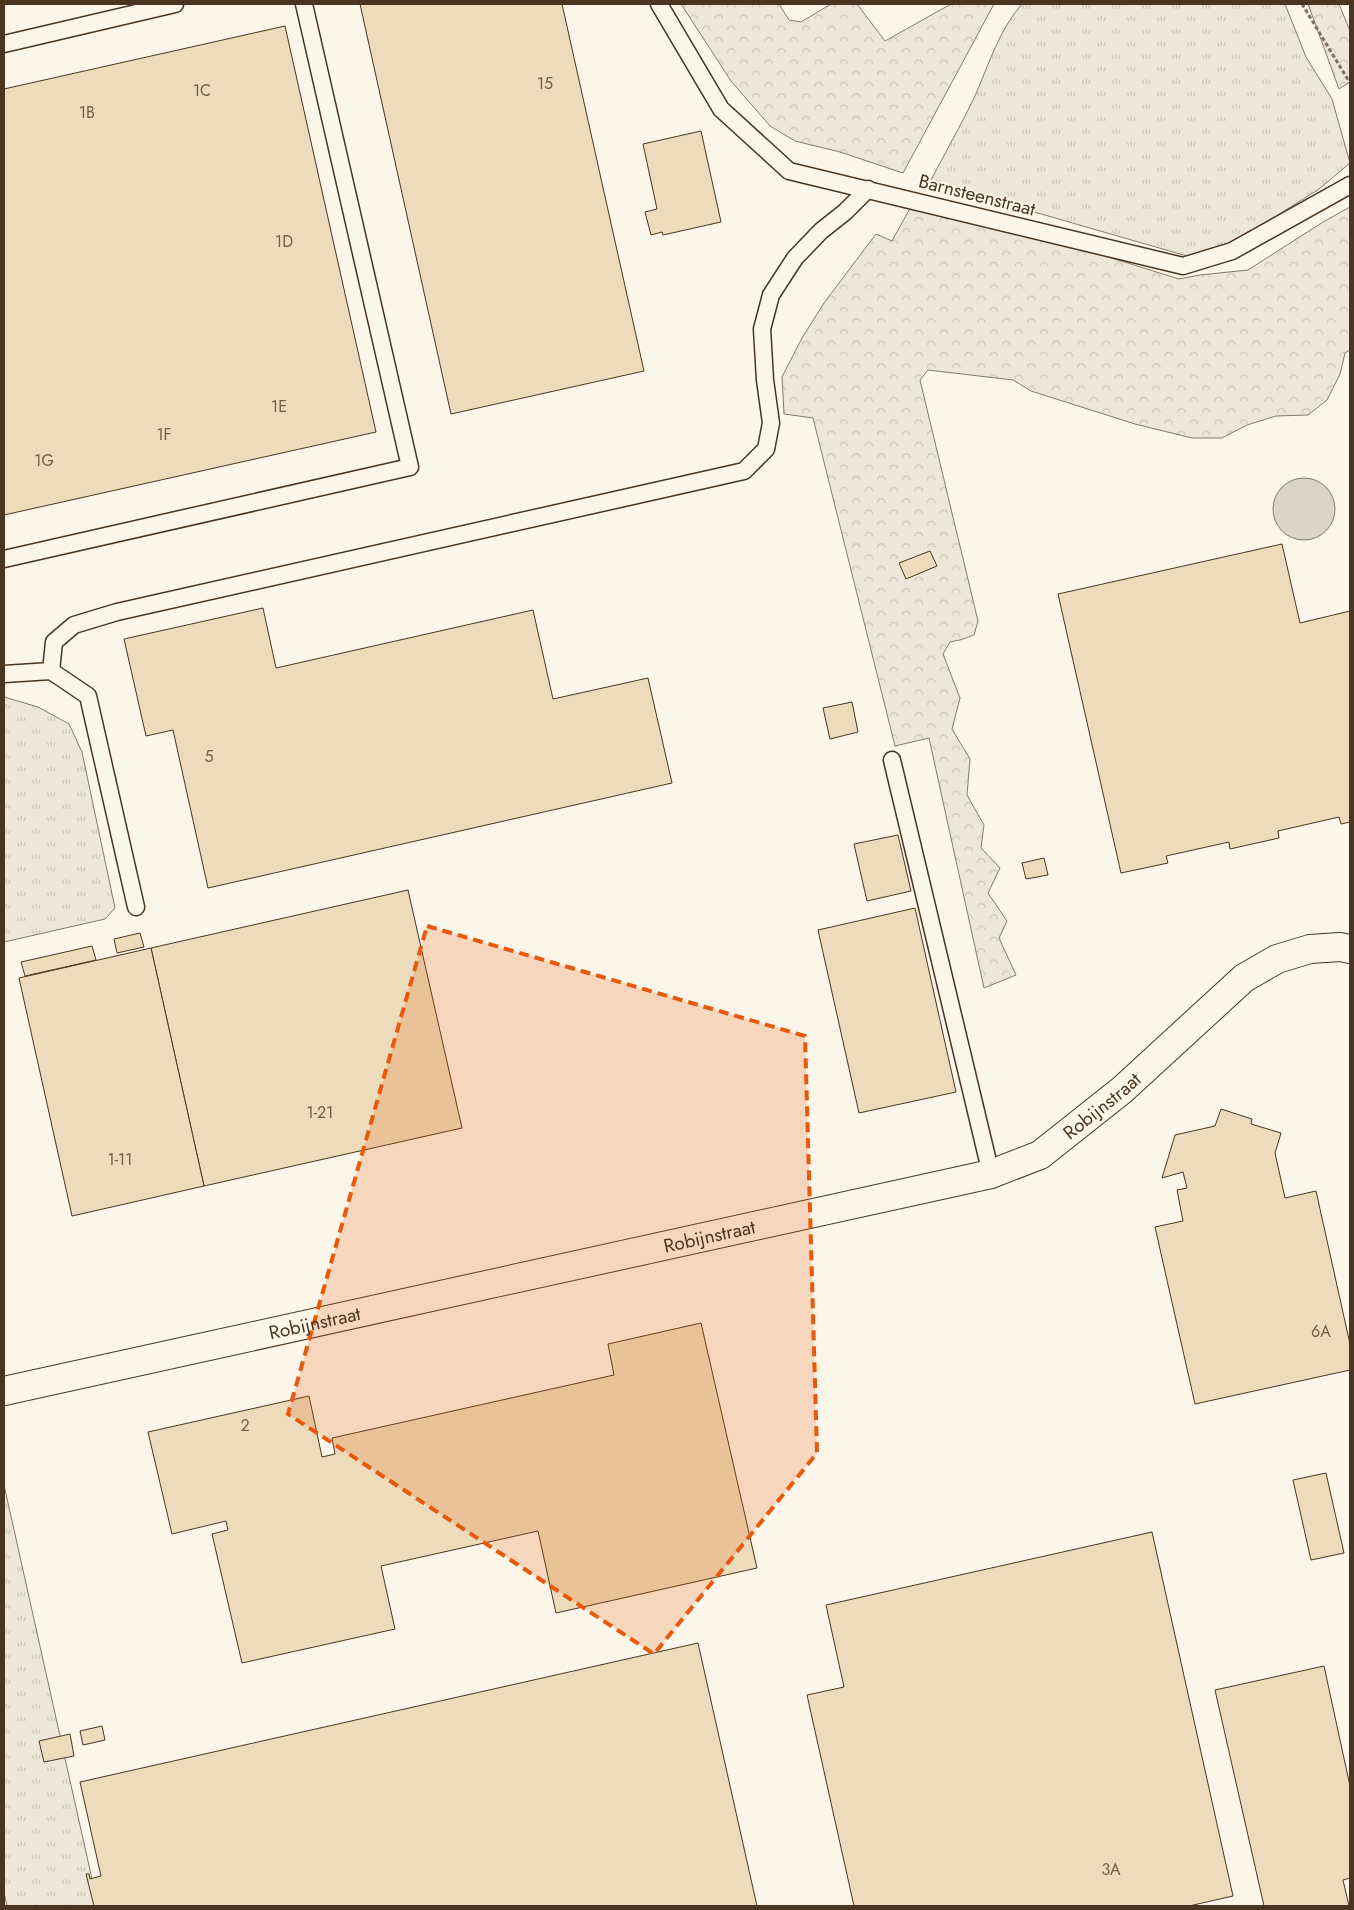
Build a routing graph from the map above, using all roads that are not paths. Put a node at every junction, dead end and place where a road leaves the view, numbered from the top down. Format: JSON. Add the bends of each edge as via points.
{"nodes":[{"id":1,"x":175,"y":4,"type":"edge"},
{"id":2,"x":304,"y":4,"type":"edge"},
{"id":3,"x":659,"y":4,"type":"edge"},
{"id":4,"x":4,"y":44,"type":"edge"},
{"id":5,"x":1350,"y":185,"type":"edge"},
{"id":6,"x":868,"y":189,"type":"junction"},
{"id":7,"x":4,"y":559,"type":"edge"},
{"id":8,"x":51,"y":671,"type":"junction"},
{"id":9,"x":4,"y":674,"type":"edge"},
{"id":10,"x":892,"y":760,"type":"dead end"},
{"id":11,"x":136,"y":908,"type":"dead end"},
{"id":12,"x":1350,"y":949,"type":"edge"},
{"id":13,"x":990,"y":1174,"type":"junction"},
{"id":14,"x":4,"y":1391,"type":"edge"}],
"edges":[{"from":1,"to":4,"type":"lane"},
{"from":2,"to":7,"type":"lane","via":[[410,467]]},
{"from":3,"to":6,"type":"lane","name":"Barnsteenstraat","via":[[721,109],[788,171]]},
{"from":5,"to":6,"type":"lane","name":"Barnsteenstraat","via":[[1232,251],[1182,266]]},
{"from":6,"to":8,"type":"lane","via":[[795,258],[771,295],[762,329],[771,423],[766,449],[744,470],[117,612],[74,625],[54,642]]},
{"from":8,"to":9,"type":"lane"},
{"from":8,"to":11,"type":"lane","via":[[88,696]]},
{"from":10,"to":13,"type":"lane"},
{"from":12,"to":13,"type":"street","name":"Robijnstraat","via":[[1310,949],[1277,959],[1244,978],[1122,1090],[1040,1155]]},
{"from":13,"to":14,"type":"street","name":"Robijnstraat"}]}
